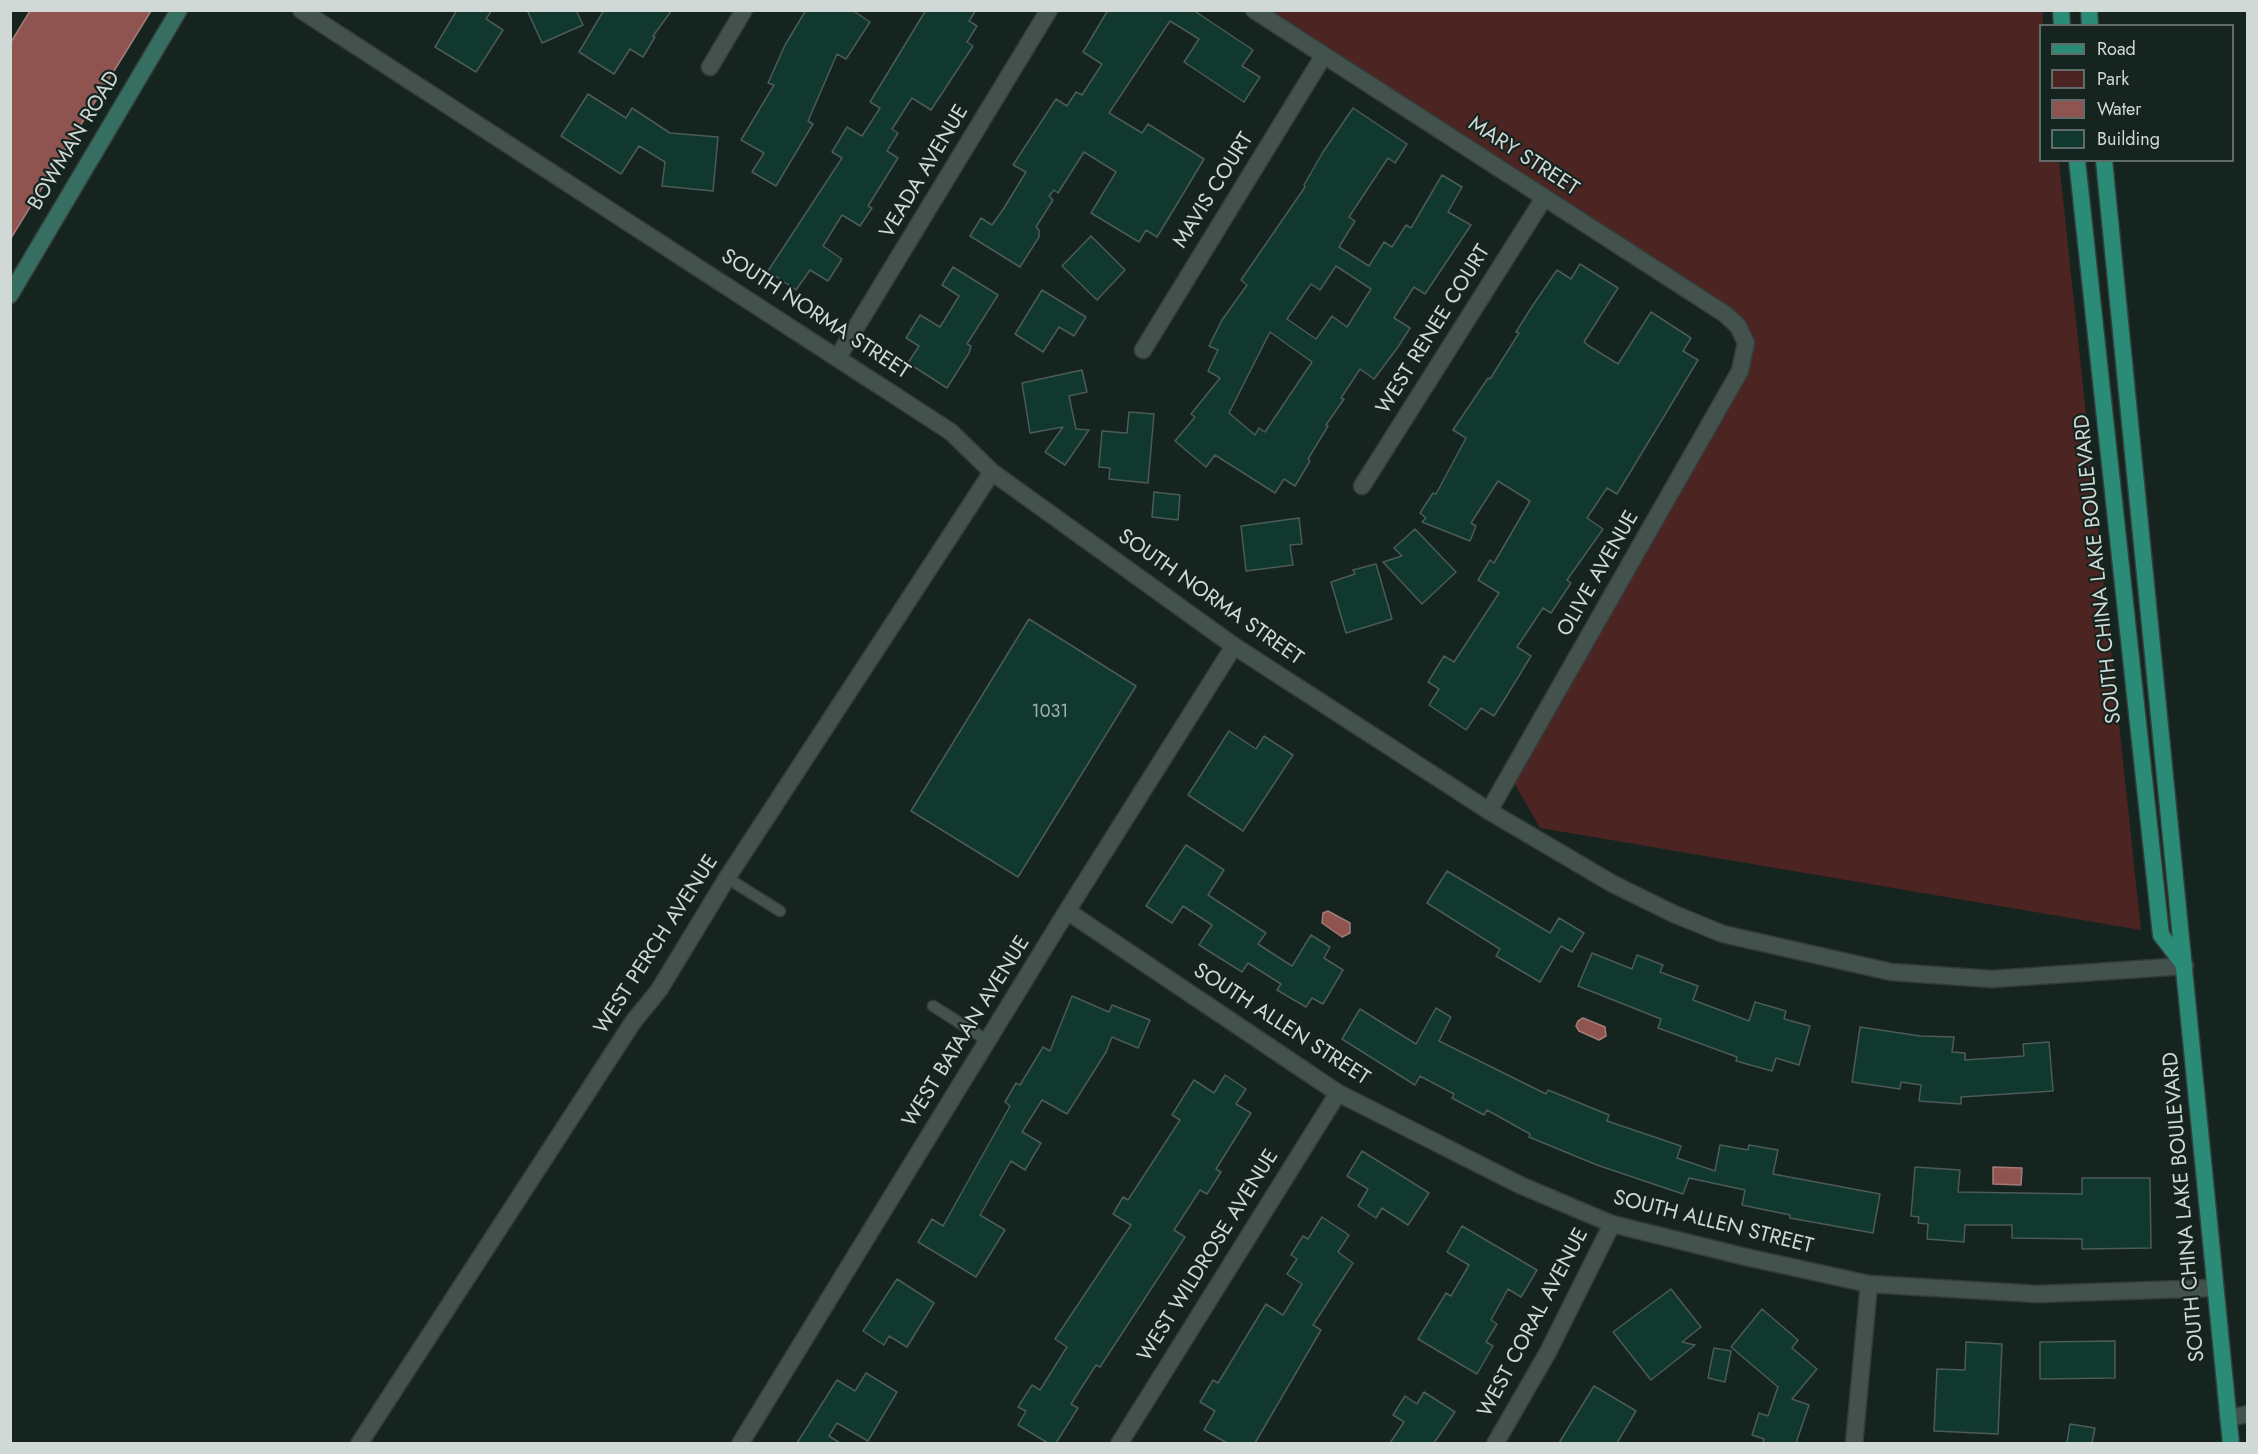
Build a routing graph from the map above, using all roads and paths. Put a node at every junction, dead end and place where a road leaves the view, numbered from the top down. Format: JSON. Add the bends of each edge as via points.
{"nodes":[{"id":1,"x":179,"y":10,"type":"edge"},
{"id":2,"x":301,"y":10,"type":"edge"},
{"id":3,"x":744,"y":10,"type":"edge"},
{"id":4,"x":1049,"y":10,"type":"edge"},
{"id":5,"x":1254,"y":10,"type":"edge"},
{"id":6,"x":1324,"y":55,"type":"junction"},
{"id":7,"x":710,"y":67,"type":"dead end"},
{"id":8,"x":2077,"y":162,"type":"edge"},
{"id":9,"x":2104,"y":162,"type":"edge"},
{"id":10,"x":1544,"y":198,"type":"junction"},
{"id":11,"x":10,"y":295,"type":"edge"},
{"id":12,"x":1143,"y":350,"type":"dead end"},
{"id":13,"x":838,"y":357,"type":"junction"},
{"id":14,"x":1743,"y":357,"type":"joint"},
{"id":15,"x":992,"y":472,"type":"junction"},
{"id":16,"x":1362,"y":486,"type":"dead end"},
{"id":17,"x":1234,"y":646,"type":"junction"},
{"id":18,"x":1489,"y":811,"type":"junction"},
{"id":19,"x":727,"y":878,"type":"junction"},
{"id":20,"x":780,"y":911,"type":"dead end"},
{"id":21,"x":1067,"y":911,"type":"junction"},
{"id":22,"x":2185,"y":966,"type":"junction"},
{"id":23,"x":933,"y":1006,"type":"dead end"},
{"id":24,"x":988,"y":1041,"type":"junction"},
{"id":25,"x":1338,"y":1093,"type":"junction"},
{"id":26,"x":1612,"y":1224,"type":"junction"},
{"id":27,"x":1869,"y":1284,"type":"junction"},
{"id":28,"x":2214,"y":1288,"type":"junction"},
{"id":29,"x":2247,"y":1414,"type":"edge"},
{"id":30,"x":2228,"y":1418,"type":"junction"},
{"id":31,"x":359,"y":1443,"type":"edge"},
{"id":32,"x":740,"y":1443,"type":"edge"},
{"id":33,"x":1119,"y":1443,"type":"edge"},
{"id":34,"x":1495,"y":1443,"type":"edge"},
{"id":35,"x":1854,"y":1443,"type":"edge"},
{"id":36,"x":2231,"y":1443,"type":"edge"}],
"edges":[{"from":1,"to":11,"type":"main road","name":"BOWMAN ROAD"},
{"from":2,"to":13,"type":"street","name":"SOUTH NORMA STREET"},
{"from":3,"to":7,"type":"street"},
{"from":4,"to":13,"type":"street","name":"VEADA AVENUE"},
{"from":5,"to":6,"type":"street","name":"MARY STREET"},
{"from":6,"to":10,"type":"street","name":"MARY STREET"},
{"from":6,"to":12,"type":"street","name":"MAVIS COURT"},
{"from":8,"to":22,"type":"main road","name":"SOUTH CHINA LAKE BOULEVARD","via":[[2161,935]]},
{"from":9,"to":22,"type":"main road","name":"SOUTH CHINA LAKE BOULEVARD"},
{"from":10,"to":14,"type":"street","name":"MARY STREET","via":[[1725,314],[1738,326],[1746,343]]},
{"from":10,"to":16,"type":"street","name":"WEST RENEE COURT"},
{"from":13,"to":15,"type":"street","name":"SOUTH NORMA STREET","via":[[951,432]]},
{"from":14,"to":18,"type":"street","name":"OLIVE AVENUE","via":[[1740,370]]},
{"from":15,"to":17,"type":"street","name":"SOUTH NORMA STREET"},
{"from":15,"to":19,"type":"street","name":"WEST PERCH AVENUE"},
{"from":17,"to":18,"type":"street","name":"SOUTH NORMA STREET"},
{"from":17,"to":21,"type":"street","name":"WEST BATAAN AVENUE"},
{"from":18,"to":22,"type":"street","name":"SOUTH NORMA STREET","via":[[1613,884],[1723,934],[1891,972],[1992,979]]},
{"from":19,"to":20,"type":"lane"},
{"from":19,"to":31,"type":"street","name":"WEST PERCH AVENUE","via":[[659,990],[633,1022]]},
{"from":21,"to":24,"type":"street","name":"WEST BATAAN AVENUE"},
{"from":21,"to":25,"type":"street","name":"SOUTH ALLEN STREET"},
{"from":22,"to":28,"type":"main road","name":"SOUTH CHINA LAKE BOULEVARD"},
{"from":23,"to":24,"type":"lane"},
{"from":24,"to":32,"type":"street","name":"WEST BATAAN AVENUE"},
{"from":25,"to":26,"type":"street","name":"SOUTH ALLEN STREET","via":[[1520,1185]]},
{"from":25,"to":33,"type":"street","name":"WEST WILDROSE AVENUE"},
{"from":26,"to":27,"type":"street","name":"SOUTH ALLEN STREET"},
{"from":26,"to":34,"type":"street","name":"WEST CORAL AVENUE","via":[[1548,1352]]},
{"from":27,"to":28,"type":"street","name":"SOUTH ALLEN STREET","via":[[2037,1294]]},
{"from":27,"to":35,"type":"street"},
{"from":28,"to":30,"type":"main road","name":"SOUTH CHINA LAKE BOULEVARD"},
{"from":29,"to":30,"type":"street"},
{"from":30,"to":36,"type":"main road","name":"SOUTH CHINA LAKE BOULEVARD"}]}
